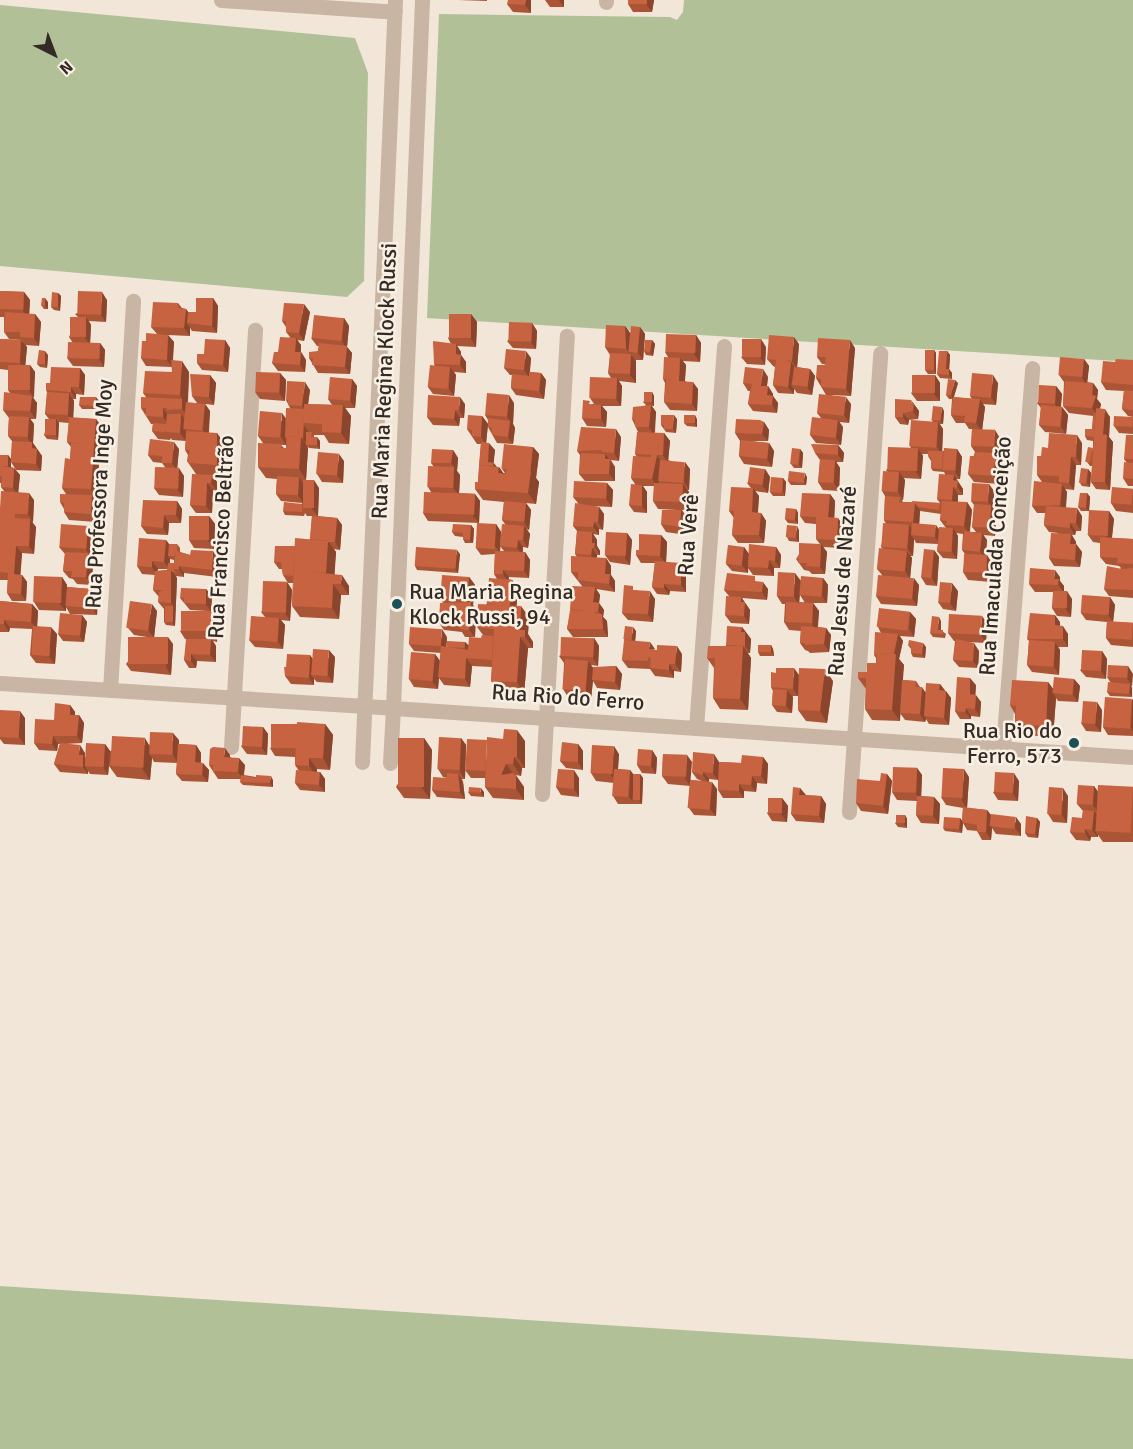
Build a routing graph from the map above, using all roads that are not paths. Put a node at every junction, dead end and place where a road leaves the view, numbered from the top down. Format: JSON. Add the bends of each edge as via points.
{"nodes":[{"id":1,"x":221,"y":0,"type":"edge"},
{"id":2,"x":422,"y":0,"type":"edge"},
{"id":3,"x":395,"y":6,"type":"edge"},
{"id":4,"x":133,"y":301,"type":"dead end"},
{"id":5,"x":255,"y":330,"type":"dead end"},
{"id":6,"x":567,"y":336,"type":"dead end"},
{"id":7,"x":724,"y":346,"type":"dead end"},
{"id":8,"x":880,"y":354,"type":"dead end"},
{"id":9,"x":1032,"y":368,"type":"dead end"},
{"id":10,"x":0,"y":683,"type":"edge"},
{"id":11,"x":110,"y":690,"type":"junction"},
{"id":12,"x":233,"y":698,"type":"junction"},
{"id":13,"x":365,"y":707,"type":"junction"},
{"id":14,"x":393,"y":708,"type":"junction"},
{"id":15,"x":546,"y":718,"type":"junction"},
{"id":16,"x":696,"y":728,"type":"junction"},
{"id":17,"x":854,"y":738,"type":"junction"},
{"id":18,"x":231,"y":747,"type":"dead end"},
{"id":19,"x":1003,"y":748,"type":"junction"},
{"id":20,"x":1133,"y":757,"type":"edge"},
{"id":21,"x":362,"y":762,"type":"dead end"},
{"id":22,"x":390,"y":763,"type":"dead end"},
{"id":23,"x":542,"y":794,"type":"dead end"},
{"id":24,"x":849,"y":812,"type":"dead end"}],
"edges":[{"from":1,"to":3,"type":"street"},
{"from":2,"to":14,"type":"street","name":"Rua Maria Regina Klock Russi"},
{"from":3,"to":13,"type":"street","name":"Rua Maria Regina Klock Russi"},
{"from":4,"to":11,"type":"street","name":"Rua Professora Inge Moy"},
{"from":5,"to":12,"type":"street","name":"Rua Francisco Beltrão"},
{"from":6,"to":15,"type":"street"},
{"from":7,"to":16,"type":"street","name":"Rua Verê"},
{"from":8,"to":17,"type":"street","name":"Rua Jesus de Nazaré"},
{"from":9,"to":19,"type":"street","name":"Rua Imaculada Conceição"},
{"from":10,"to":11,"type":"street","name":"Rua Rio do Ferro"},
{"from":11,"to":12,"type":"street","name":"Rua Rio do Ferro"},
{"from":12,"to":13,"type":"street","name":"Rua Rio do Ferro"},
{"from":12,"to":18,"type":"street","name":"Rua Francisco Beltrão"},
{"from":13,"to":14,"type":"street","name":"Rua Rio do Ferro"},
{"from":13,"to":21,"type":"street","name":"Rua Maria Regina Klock Russi"},
{"from":14,"to":15,"type":"street","name":"Rua Rio do Ferro"},
{"from":14,"to":22,"type":"street","name":"Rua Maria Regina Klock Russi"},
{"from":15,"to":16,"type":"street","name":"Rua Rio do Ferro"},
{"from":15,"to":23,"type":"street"},
{"from":16,"to":17,"type":"street","name":"Rua Rio do Ferro"},
{"from":17,"to":19,"type":"street","name":"Rua Rio do Ferro"},
{"from":17,"to":24,"type":"street","name":"Rua Jesus de Nazaré"},
{"from":19,"to":20,"type":"street","name":"Rua Rio do Ferro"}]}
